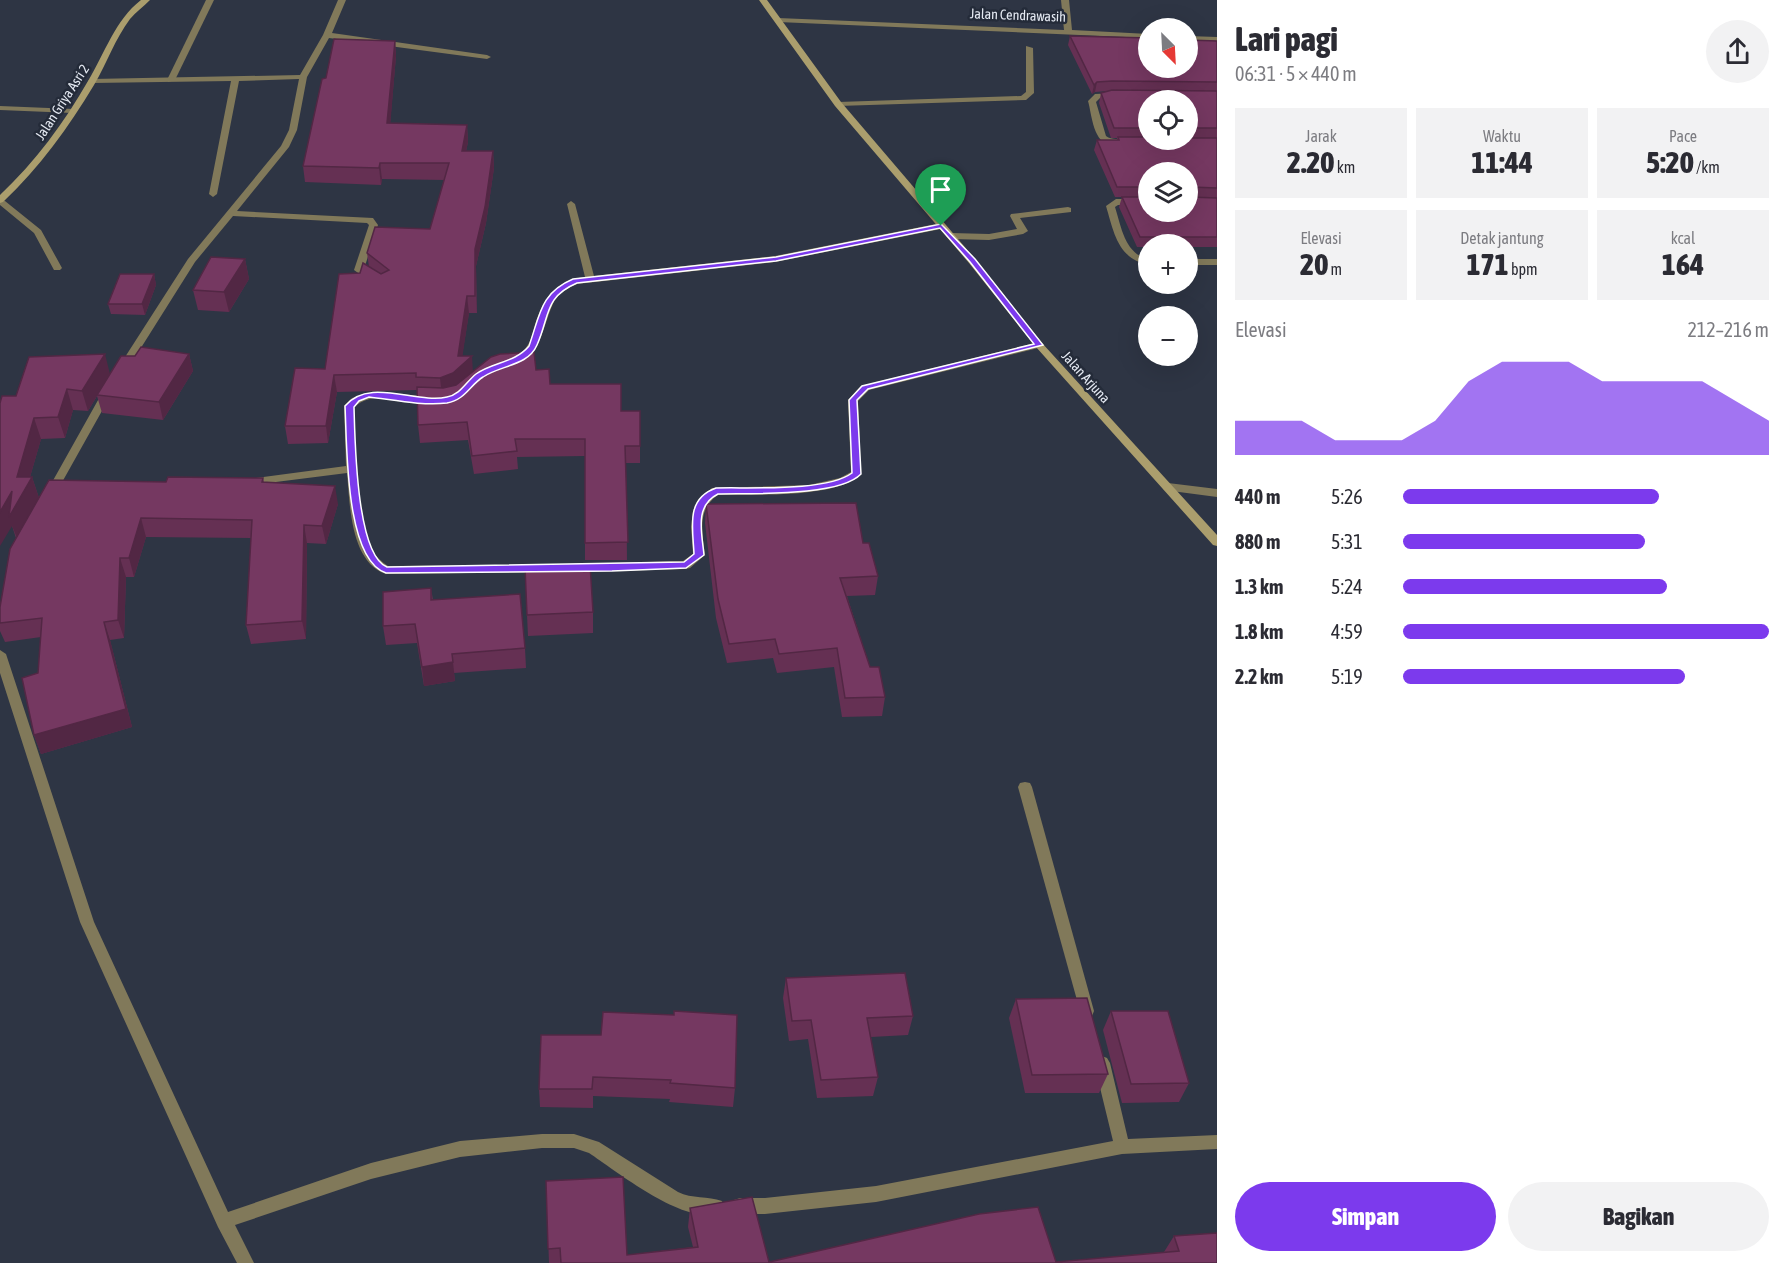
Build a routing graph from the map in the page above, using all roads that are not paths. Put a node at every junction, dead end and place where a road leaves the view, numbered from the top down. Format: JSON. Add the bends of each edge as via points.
{"nodes":[{"id":1,"x":146,"y":0,"type":"edge"},
{"id":2,"x":210,"y":0,"type":"edge"},
{"id":3,"x":342,"y":0,"type":"edge"},
{"id":4,"x":763,"y":0,"type":"edge"},
{"id":5,"x":1065,"y":0,"type":"edge"},
{"id":6,"x":131,"y":4,"type":"edge"},
{"id":7,"x":778,"y":20,"type":"junction"},
{"id":8,"x":1068,"y":31,"type":"junction"},
{"id":9,"x":327,"y":35,"type":"junction"},
{"id":10,"x":1138,"y":35,"type":"edge"},
{"id":11,"x":1198,"y":38,"type":"edge"},
{"id":12,"x":1217,"y":39,"type":"edge"},
{"id":13,"x":1029,"y":48,"type":"dead end"},
{"id":14,"x":487,"y":57,"type":"dead end"},
{"id":15,"x":303,"y":77,"type":"junction"},
{"id":16,"x":236,"y":78,"type":"junction"},
{"id":17,"x":171,"y":80,"type":"junction"},
{"id":18,"x":92,"y":81,"type":"junction"},
{"id":19,"x":1122,"y":95,"type":"edge"},
{"id":20,"x":838,"y":104,"type":"junction"},
{"id":21,"x":0,"y":108,"type":"edge"},
{"id":22,"x":73,"y":111,"type":"junction"},
{"id":23,"x":1135,"y":142,"type":"edge"},
{"id":24,"x":213,"y":194,"type":"dead end"},
{"id":25,"x":0,"y":200,"type":"edge"},
{"id":26,"x":1138,"y":202,"type":"edge"},
{"id":27,"x":572,"y":204,"type":"dead end"},
{"id":28,"x":1068,"y":210,"type":"dead end"},
{"id":29,"x":229,"y":213,"type":"junction"},
{"id":30,"x":941,"y":226,"type":"junction"},
{"id":31,"x":951,"y":236,"type":"junction"},
{"id":32,"x":1138,"y":260,"type":"edge"},
{"id":33,"x":1198,"y":262,"type":"edge"},
{"id":34,"x":1217,"y":262,"type":"edge"},
{"id":35,"x":57,"y":268,"type":"dead end"},
{"id":36,"x":590,"y":278,"type":"junction"},
{"id":37,"x":384,"y":286,"type":"edge"},
{"id":38,"x":1039,"y":345,"type":"junction"},
{"id":39,"x":507,"y":365,"type":"edge"},
{"id":40,"x":447,"y":400,"type":"edge"},
{"id":41,"x":352,"y":469,"type":"junction"},
{"id":42,"x":232,"y":484,"type":"edge"},
{"id":43,"x":1168,"y":488,"type":"junction"},
{"id":44,"x":1217,"y":493,"type":"edge"},
{"id":45,"x":44,"y":505,"type":"edge"},
{"id":46,"x":1217,"y":542,"type":"edge"},
{"id":47,"x":0,"y":654,"type":"edge"},
{"id":48,"x":1025,"y":787,"type":"dead end"},
{"id":49,"x":1092,"y":1029,"type":"edge"},
{"id":50,"x":1099,"y":1052,"type":"edge"},
{"id":51,"x":1217,"y":1142,"type":"edge"},
{"id":52,"x":1122,"y":1147,"type":"junction"},
{"id":53,"x":224,"y":1221,"type":"junction"},
{"id":54,"x":246,"y":1263,"type":"edge"}],
"edges":[{"from":1,"to":6,"type":"street","name":"Jalan Griya Asri 2"},
{"from":2,"to":17,"type":"street"},
{"from":3,"to":9,"type":"street"},
{"from":4,"to":7,"type":"street","name":"Jalan Arjuna"},
{"from":5,"to":8,"type":"street"},
{"from":6,"to":18,"type":"street","name":"Jalan Griya Asri 2"},
{"from":7,"to":8,"type":"street","name":"Jalan Cendrawasih"},
{"from":7,"to":20,"type":"street","name":"Jalan Arjuna"},
{"from":8,"to":10,"type":"street","name":"Jalan Cendrawasih"},
{"from":9,"to":14,"type":"street"},
{"from":9,"to":15,"type":"street"},
{"from":11,"to":12,"type":"street"},
{"from":13,"to":20,"type":"street","via":[[1030,93],[1023,98]]},
{"from":15,"to":16,"type":"street"},
{"from":15,"to":29,"type":"street","via":[[293,130],[285,147]]},
{"from":16,"to":17,"type":"street"},
{"from":16,"to":24,"type":"street"},
{"from":17,"to":18,"type":"street"},
{"from":18,"to":22,"type":"street","name":"Jalan Griya Asri 2"},
{"from":19,"to":23,"type":"street","via":[[1098,96],[1092,101],[1104,139]]},
{"from":20,"to":30,"type":"street","name":"Jalan Arjuna"},
{"from":21,"to":22,"type":"street"},
{"from":22,"to":25,"type":"street","name":"Jalan Griya Asri 2","via":[[22,181]]},
{"from":25,"to":35,"type":"street","via":[[38,232]]},
{"from":26,"to":32,"type":"street","via":[[1110,206],[1130,256]]},
{"from":27,"to":36,"type":"street"},
{"from":28,"to":31,"type":"street","via":[[1014,216],[1023,231],[989,237]]},
{"from":29,"to":37,"type":"street","via":[[370,220],[374,225],[359,270]]},
{"from":29,"to":45,"type":"street","via":[[191,261],[115,380],[61,485]]},
{"from":30,"to":31,"type":"street","name":"Jalan Arjuna"},
{"from":30,"to":36,"type":"street","via":[[766,261]]},
{"from":31,"to":38,"type":"street","name":"Jalan Arjuna"},
{"from":33,"to":34,"type":"street"},
{"from":36,"to":39,"type":"street","via":[[555,291],[533,346],[522,358]]},
{"from":38,"to":41,"type":"street","via":[[865,388],[853,400],[856,474],[847,481],[800,489],[716,491],[706,496],[696,513],[699,555],[686,565],[386,570],[378,567],[366,549],[359,528]]},
{"from":38,"to":43,"type":"street","name":"Jalan Arjuna"},
{"from":40,"to":41,"type":"street","via":[[369,395],[356,399],[349,406]]},
{"from":41,"to":42,"type":"street"},
{"from":43,"to":44,"type":"street"},
{"from":43,"to":46,"type":"street","name":"Jalan Arjuna"},
{"from":47,"to":53,"type":"street","via":[[87,922]]},
{"from":48,"to":49,"type":"street"},
{"from":50,"to":52,"type":"street"},
{"from":51,"to":52,"type":"street"},
{"from":52,"to":53,"type":"street","via":[[876,1194],[765,1206],[708,1207],[672,1198],[592,1147],[574,1141],[542,1141],[460,1149],[371,1171]]},
{"from":53,"to":54,"type":"street"}]}
